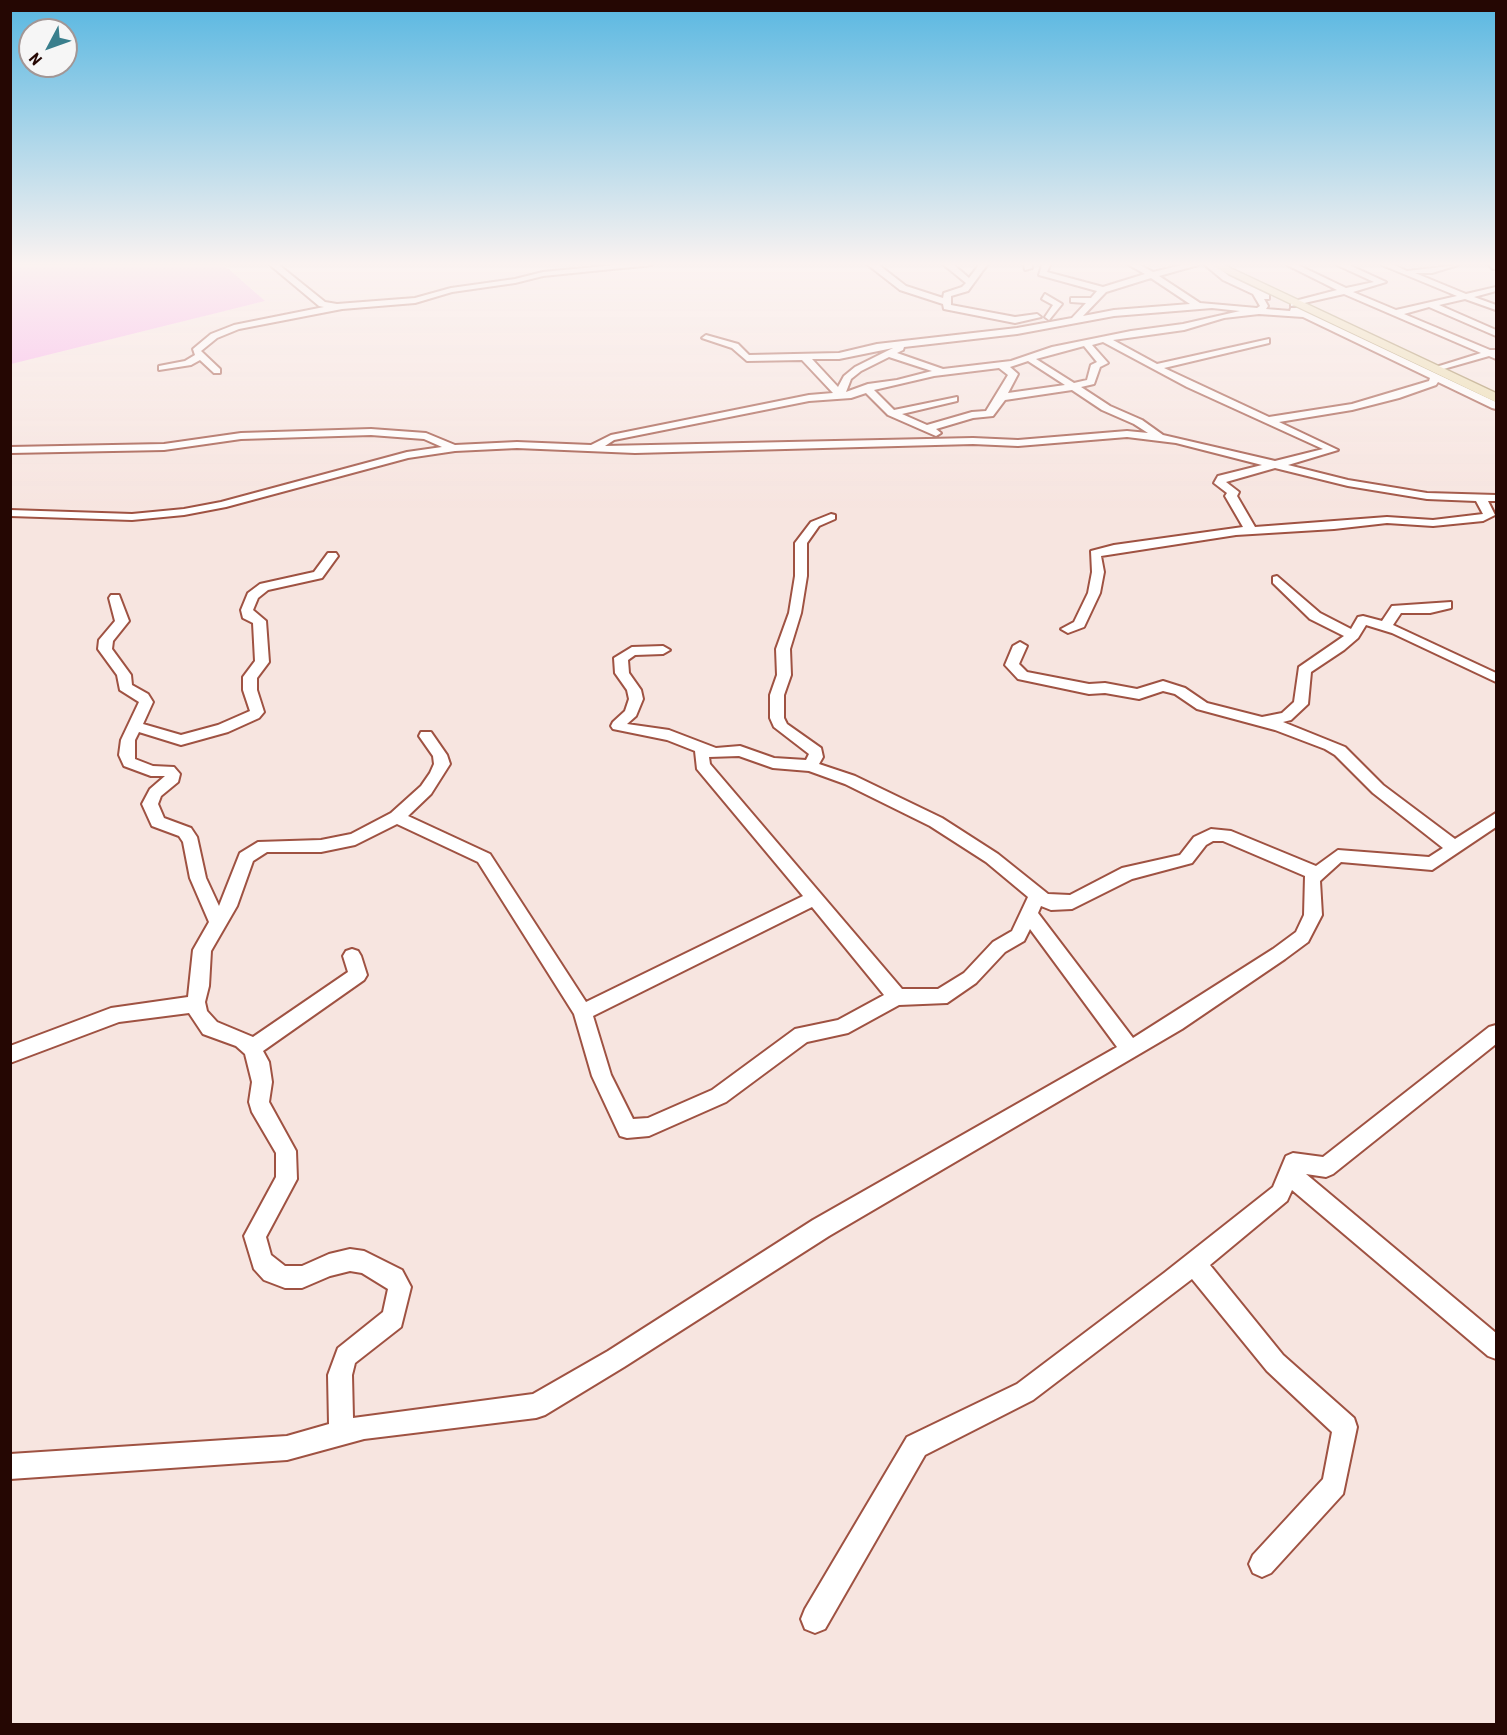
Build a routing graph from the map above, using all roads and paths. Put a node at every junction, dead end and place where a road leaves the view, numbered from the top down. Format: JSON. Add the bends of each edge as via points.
{"nodes":[{"id":1,"x":200,"y":346,"type":"edge"},
{"id":2,"x":735,"y":346,"type":"edge"},
{"id":3,"x":878,"y":346,"type":"edge"},
{"id":4,"x":904,"y":346,"type":"edge"},
{"id":5,"x":1054,"y":346,"type":"edge"},
{"id":6,"x":1091,"y":346,"type":"edge"},
{"id":7,"x":1116,"y":346,"type":"edge"},
{"id":8,"x":1245,"y":346,"type":"edge"},
{"id":9,"x":1374,"y":346,"type":"edge"},
{"id":10,"x":1380,"y":346,"type":"edge"},
{"id":11,"x":1475,"y":346,"type":"edge"},
{"id":12,"x":889,"y":354,"type":"junction"},
{"id":13,"x":1494,"y":354,"type":"edge"},
{"id":14,"x":199,"y":356,"type":"junction"},
{"id":15,"x":806,"y":358,"type":"junction"},
{"id":16,"x":1029,"y":358,"type":"junction"},
{"id":17,"x":1000,"y":365,"type":"junction"},
{"id":18,"x":1155,"y":367,"type":"junction"},
{"id":19,"x":162,"y":368,"type":"dead end"},
{"id":20,"x":217,"y":371,"type":"dead end"},
{"id":21,"x":942,"y":372,"type":"junction"},
{"id":22,"x":1435,"y":373,"type":"junction"},
{"id":23,"x":1074,"y":386,"type":"junction"},
{"id":24,"x":870,"y":388,"type":"junction"},
{"id":25,"x":840,"y":395,"type":"junction"},
{"id":26,"x":1001,"y":397,"type":"junction"},
{"id":27,"x":1497,"y":398,"type":"edge"},
{"id":28,"x":954,"y":399,"type":"dead end"},
{"id":29,"x":1497,"y":406,"type":"edge"},
{"id":30,"x":892,"y":413,"type":"junction"},
{"id":31,"x":1269,"y":420,"type":"junction"},
{"id":32,"x":926,"y":429,"type":"junction"},
{"id":33,"x":1161,"y":438,"type":"junction"},
{"id":34,"x":950,"y":441,"type":"junction"},
{"id":35,"x":455,"y":448,"type":"junction"},
{"id":36,"x":595,"y":448,"type":"junction"},
{"id":37,"x":10,"y":450,"type":"edge"},
{"id":38,"x":1274,"y":466,"type":"junction"},
{"id":39,"x":1497,"y":498,"type":"edge"},
{"id":40,"x":1481,"y":499,"type":"junction"},
{"id":41,"x":10,"y":513,"type":"edge"},
{"id":42,"x":1493,"y":516,"type":"edge"},
{"id":43,"x":831,"y":517,"type":"dead end"},
{"id":44,"x":1251,"y":530,"type":"junction"},
{"id":45,"x":332,"y":556,"type":"dead end"},
{"id":46,"x":1277,"y":580,"type":"dead end"},
{"id":47,"x":115,"y":598,"type":"dead end"},
{"id":48,"x":1446,"y":605,"type":"dead end"},
{"id":49,"x":1385,"y":626,"type":"junction"},
{"id":50,"x":1068,"y":629,"type":"dead end"},
{"id":51,"x":1353,"y":635,"type":"junction"},
{"id":52,"x":1020,"y":646,"type":"dead end"},
{"id":53,"x":663,"y":650,"type":"dead end"},
{"id":54,"x":1497,"y":678,"type":"edge"},
{"id":55,"x":1261,"y":722,"type":"junction"},
{"id":56,"x":134,"y":726,"type":"junction"},
{"id":57,"x":426,"y":736,"type":"dead end"},
{"id":58,"x":702,"y":748,"type":"junction"},
{"id":59,"x":810,"y":766,"type":"junction"},
{"id":60,"x":397,"y":817,"type":"junction"},
{"id":61,"x":1497,"y":819,"type":"edge"},
{"id":62,"x":1455,"y":848,"type":"junction"},
{"id":63,"x":1318,"y":874,"type":"junction"},
{"id":64,"x":1037,"y":896,"type":"junction"},
{"id":65,"x":813,"y":899,"type":"junction"},
{"id":66,"x":1029,"y":914,"type":"junction"},
{"id":67,"x":219,"y":924,"type":"junction"},
{"id":68,"x":352,"y":956,"type":"dead end"},
{"id":69,"x":897,"y":998,"type":"junction"},
{"id":70,"x":196,"y":1004,"type":"junction"},
{"id":71,"x":583,"y":1012,"type":"junction"},
{"id":72,"x":1497,"y":1033,"type":"edge"},
{"id":73,"x":252,"y":1048,"type":"junction"},
{"id":74,"x":1130,"y":1049,"type":"junction"},
{"id":75,"x":10,"y":1055,"type":"edge"},
{"id":76,"x":1289,"y":1174,"type":"junction"},
{"id":77,"x":1194,"y":1263,"type":"junction"},
{"id":78,"x":1497,"y":1348,"type":"edge"},
{"id":79,"x":341,"y":1435,"type":"junction"},
{"id":80,"x":10,"y":1467,"type":"edge"},
{"id":81,"x":1262,"y":1564,"type":"dead end"},
{"id":82,"x":815,"y":1618,"type":"dead end"}],
"edges":[{"from":1,"to":14,"type":"street","via":[[196,351]]},
{"from":2,"to":15,"type":"street","via":[[747,358]]},
{"from":3,"to":15,"type":"street","via":[[839,356]]},
{"from":4,"to":12,"type":"street"},
{"from":5,"to":16,"type":"street"},
{"from":6,"to":23,"type":"street","via":[[1103,363],[1096,365],[1091,382]]},
{"from":7,"to":18,"type":"street"},
{"from":8,"to":18,"type":"street"},
{"from":9,"to":22,"type":"street"},
{"from":10,"to":22,"type":"main road"},
{"from":11,"to":13,"type":"street"},
{"from":12,"to":21,"type":"street"},
{"from":12,"to":25,"type":"street","via":[[847,378]]},
{"from":13,"to":22,"type":"street"},
{"from":14,"to":19,"type":"street","via":[[188,363]]},
{"from":14,"to":20,"type":"street"},
{"from":15,"to":25,"type":"street"},
{"from":16,"to":17,"type":"street"},
{"from":16,"to":23,"type":"street"},
{"from":17,"to":21,"type":"street"},
{"from":17,"to":26,"type":"street","via":[[1012,374]]},
{"from":18,"to":31,"type":"street"},
{"from":21,"to":24,"type":"street"},
{"from":22,"to":27,"type":"main road"},
{"from":22,"to":29,"type":"street"},
{"from":22,"to":31,"type":"street","via":[[1432,383],[1396,396]]},
{"from":23,"to":26,"type":"street"},
{"from":23,"to":33,"type":"street"},
{"from":24,"to":25,"type":"street"},
{"from":24,"to":30,"type":"street"},
{"from":25,"to":36,"type":"street","via":[[611,438]]},
{"from":26,"to":32,"type":"street","via":[[989,414]]},
{"from":28,"to":30,"type":"street"},
{"from":30,"to":32,"type":"street"},
{"from":31,"to":38,"type":"street","via":[[1333,450]]},
{"from":32,"to":34,"type":"street"},
{"from":33,"to":34,"type":"street","via":[[1127,434],[1018,443]]},
{"from":33,"to":38,"type":"street"},
{"from":34,"to":36,"type":"street"},
{"from":35,"to":36,"type":"street"},
{"from":35,"to":37,"type":"street","via":[[426,436],[371,432],[241,436],[164,447]]},
{"from":35,"to":41,"type":"street","via":[[407,455],[184,512],[132,517]]},
{"from":38,"to":40,"type":"street","via":[[1416,494]]},
{"from":38,"to":44,"type":"street","via":[[1222,478],[1220,483],[1233,492],[1231,496]]},
{"from":39,"to":40,"type":"street"},
{"from":40,"to":42,"type":"street"},
{"from":42,"to":44,"type":"street","via":[[1433,523],[1387,520]]},
{"from":43,"to":59,"type":"street","via":[[815,525],[801,543],[801,576],[795,613],[783,649],[784,675],[777,695],[781,727],[816,752]]},
{"from":44,"to":50,"type":"street","via":[[1095,554],[1098,572],[1094,593],[1079,624]]},
{"from":45,"to":56,"type":"street","via":[[318,575],[264,587],[252,596],[247,610],[248,615],[259,621],[261,662],[250,677],[257,712],[254,715],[181,740]]},
{"from":46,"to":51,"type":"street","via":[[1315,616]]},
{"from":47,"to":56,"type":"street","via":[[122,621],[104,646],[124,675],[125,687],[146,702]]},
{"from":48,"to":49,"type":"street","via":[[1397,609]]},
{"from":49,"to":51,"type":"street","via":[[1363,620]]},
{"from":49,"to":54,"type":"street"},
{"from":51,"to":55,"type":"street","via":[[1304,670],[1303,699],[1295,711]]},
{"from":52,"to":55,"type":"street","via":[[1012,665],[1023,676],[1139,694],[1163,686],[1180,691],[1202,706]]},
{"from":53,"to":58,"type":"street","via":[[632,651],[621,658],[622,673],[636,699],[631,712],[618,726],[634,732],[669,735]]},
{"from":55,"to":62,"type":"street","via":[[1340,751],[1364,778]]},
{"from":56,"to":67,"type":"street","via":[[128,740],[129,762],[172,774],[173,778],[155,793],[150,804],[159,822],[185,832],[191,841],[198,878]]},
{"from":57,"to":60,"type":"street","via":[[442,764],[426,790]]},
{"from":58,"to":59,"type":"street","via":[[723,754],[740,751],[773,763]]},
{"from":58,"to":65,"type":"street","via":[[702,765]]},
{"from":59,"to":64,"type":"street","via":[[850,780],[936,822],[992,858]]},
{"from":60,"to":67,"type":"street","via":[[355,839],[334,844],[272,844],[255,850],[246,857]]},
{"from":60,"to":71,"type":"street","via":[[484,858]]},
{"from":61,"to":62,"type":"street"},
{"from":62,"to":63,"type":"street","via":[[1432,864],[1338,856]]},
{"from":63,"to":64,"type":"street","via":[[1218,834],[1204,837],[1186,859],[1128,873],[1072,902],[1051,903]]},
{"from":63,"to":74,"type":"street","via":[[1312,879],[1313,915],[1302,937]]},
{"from":64,"to":66,"type":"street"},
{"from":65,"to":69,"type":"street"},
{"from":65,"to":71,"type":"street"},
{"from":66,"to":69,"type":"street","via":[[1018,936],[999,947],[957,987],[941,997]]},
{"from":66,"to":74,"type":"street"},
{"from":67,"to":70,"type":"street","via":[[202,950]]},
{"from":68,"to":73,"type":"street","via":[[358,975]]},
{"from":69,"to":71,"type":"street","via":[[841,1027],[802,1035],[719,1096],[682,1115],[650,1127],[627,1130],[602,1076]]},
{"from":70,"to":73,"type":"street","via":[[203,1022]]},
{"from":70,"to":75,"type":"street","via":[[118,1014]]},
{"from":72,"to":76,"type":"street","via":[[1326,1167],[1293,1163]]},
{"from":73,"to":79,"type":"street","via":[[259,1062],[262,1112],[286,1151],[288,1163],[287,1179],[255,1236],[262,1261],[272,1272],[285,1277],[302,1277],[350,1260],[364,1262],[394,1278],[400,1287],[393,1319],[346,1356],[340,1375]]},
{"from":74,"to":79,"type":"street","via":[[821,1228],[536,1406],[364,1427]]},
{"from":76,"to":77,"type":"street","via":[[1280,1194]]},
{"from":76,"to":78,"type":"street"},
{"from":77,"to":81,"type":"street","via":[[1275,1364],[1345,1427],[1334,1485]]},
{"from":77,"to":82,"type":"street","via":[[1025,1392],[916,1446]]},
{"from":79,"to":80,"type":"street","via":[[287,1448]]}]}
